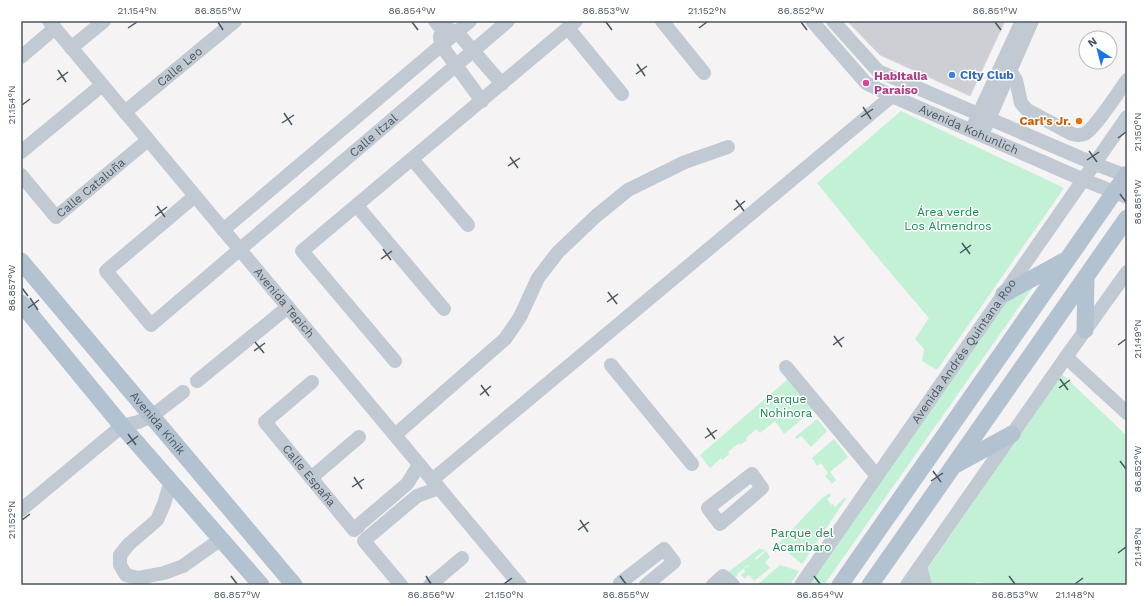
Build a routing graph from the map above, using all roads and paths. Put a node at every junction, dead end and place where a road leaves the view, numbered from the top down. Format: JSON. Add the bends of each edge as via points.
{"nodes":[{"id":1,"x":104,"y":21,"type":"edge"},
{"id":2,"x":235,"y":21,"type":"edge"},
{"id":3,"x":470,"y":21,"type":"edge"},
{"id":4,"x":508,"y":21,"type":"edge"},
{"id":5,"x":662,"y":21,"type":"edge"},
{"id":6,"x":812,"y":21,"type":"edge"},
{"id":7,"x":833,"y":21,"type":"edge"},
{"id":8,"x":1032,"y":21,"type":"edge"},
{"id":9,"x":437,"y":23,"type":"edge"},
{"id":10,"x":52,"y":25,"type":"edge"},
{"id":11,"x":572,"y":25,"type":"edge"},
{"id":12,"x":1022,"y":29,"type":"edge"},
{"id":13,"x":457,"y":32,"type":"junction"},
{"id":14,"x":441,"y":45,"type":"junction"},
{"id":15,"x":71,"y":48,"type":"junction"},
{"id":16,"x":473,"y":51,"type":"junction"},
{"id":17,"x":21,"y":57,"type":"edge"},
{"id":18,"x":1010,"y":62,"type":"junction"},
{"id":19,"x":456,"y":65,"type":"junction"},
{"id":20,"x":704,"y":73,"type":"dead end"},
{"id":21,"x":1127,"y":80,"type":"edge"},
{"id":22,"x":502,"y":84,"type":"junction"},
{"id":23,"x":102,"y":85,"type":"junction"},
{"id":24,"x":622,"y":94,"type":"dead end"},
{"id":25,"x":892,"y":96,"type":"junction"},
{"id":26,"x":1114,"y":98,"type":"junction"},
{"id":27,"x":482,"y":101,"type":"junction"},
{"id":28,"x":125,"y":112,"type":"junction"},
{"id":29,"x":984,"y":117,"type":"junction"},
{"id":30,"x":1127,"y":117,"type":"edge"},
{"id":31,"x":976,"y":133,"type":"junction"},
{"id":32,"x":1112,"y":139,"type":"junction"},
{"id":33,"x":148,"y":140,"type":"junction"},
{"id":34,"x":728,"y":147,"type":"dead end"},
{"id":35,"x":21,"y":152,"type":"edge"},
{"id":36,"x":412,"y":159,"type":"junction"},
{"id":37,"x":1094,"y":164,"type":"junction"},
{"id":38,"x":21,"y":175,"type":"edge"},
{"id":39,"x":1127,"y":175,"type":"edge"},
{"id":40,"x":1084,"y":180,"type":"junction"},
{"id":41,"x":1121,"y":194,"type":"edge"},
{"id":42,"x":195,"y":196,"type":"junction"},
{"id":43,"x":357,"y":206,"type":"junction"},
{"id":44,"x":1127,"y":218,"type":"edge"},
{"id":45,"x":468,"y":226,"type":"dead end"},
{"id":46,"x":223,"y":230,"type":"junction"},
{"id":47,"x":240,"y":250,"type":"junction"},
{"id":48,"x":1068,"y":259,"type":"junction"},
{"id":49,"x":21,"y":261,"type":"edge"},
{"id":50,"x":1127,"y":272,"type":"edge"},
{"id":51,"x":1086,"y":277,"type":"junction"},
{"id":52,"x":1004,"y":294,"type":"junction"},
{"id":53,"x":21,"y":303,"type":"edge"},
{"id":54,"x":288,"y":307,"type":"junction"},
{"id":55,"x":444,"y":309,"type":"dead end"},
{"id":56,"x":1085,"y":330,"type":"junction"},
{"id":57,"x":1066,"y":357,"type":"junction"},
{"id":58,"x":394,"y":361,"type":"dead end"},
{"id":59,"x":611,"y":365,"type":"dead end"},
{"id":60,"x":786,"y":368,"type":"dead end"},
{"id":61,"x":197,"y":381,"type":"dead end"},
{"id":62,"x":312,"y":382,"type":"dead end"},
{"id":63,"x":182,"y":392,"type":"dead end"},
{"id":64,"x":1127,"y":413,"type":"edge"},
{"id":65,"x":152,"y":416,"type":"junction"},
{"id":66,"x":122,"y":426,"type":"junction"},
{"id":67,"x":1012,"y":434,"type":"junction"},
{"id":68,"x":395,"y":435,"type":"junction"},
{"id":69,"x":359,"y":438,"type":"dead end"},
{"id":70,"x":692,"y":464,"type":"dead end"},
{"id":71,"x":419,"y":465,"type":"junction"},
{"id":72,"x":953,"y":466,"type":"junction"},
{"id":73,"x":877,"y":476,"type":"junction"},
{"id":74,"x":311,"y":478,"type":"junction"},
{"id":75,"x":171,"y":481,"type":"junction"},
{"id":76,"x":435,"y":484,"type":"junction"},
{"id":77,"x":228,"y":506,"type":"junction"},
{"id":78,"x":21,"y":510,"type":"edge"},
{"id":79,"x":208,"y":524,"type":"junction"},
{"id":80,"x":364,"y":532,"type":"junction"},
{"id":81,"x":221,"y":539,"type":"junction"},
{"id":82,"x":462,"y":558,"type":"dead end"},
{"id":83,"x":920,"y":566,"type":"junction"},
{"id":84,"x":261,"y":585,"type":"edge"},
{"id":85,"x":294,"y":585,"type":"edge"},
{"id":86,"x":401,"y":585,"type":"edge"},
{"id":87,"x":430,"y":585,"type":"edge"},
{"id":88,"x":520,"y":585,"type":"edge"},
{"id":89,"x":621,"y":585,"type":"edge"},
{"id":90,"x":646,"y":585,"type":"edge"},
{"id":91,"x":713,"y":585,"type":"edge"},
{"id":92,"x":733,"y":585,"type":"edge"},
{"id":93,"x":801,"y":585,"type":"edge"},
{"id":94,"x":840,"y":585,"type":"edge"},
{"id":95,"x":870,"y":585,"type":"edge"},
{"id":96,"x":907,"y":585,"type":"edge"},
{"id":97,"x":925,"y":585,"type":"edge"}],
"edges":[{"from":1,"to":15,"type":"street"},
{"from":2,"to":28,"type":"street","name":"Calle Leo"},
{"from":3,"to":13,"type":"street","name":"Calle Itzal"},
{"from":4,"to":16,"type":"street","name":"Calle Itzal"},
{"from":5,"to":20,"type":"street"},
{"from":6,"to":25,"type":"street","name":"Avenida Kohunlich","via":[[866,83]]},
{"from":7,"to":29,"type":"street","name":"Avenida Kohunlich","via":[[878,71]]},
{"from":8,"to":12,"type":"street"},
{"from":9,"to":13,"type":"street"},
{"from":9,"to":14,"type":"street"},
{"from":10,"to":15,"type":"street","name":"Avenida Tepich"},
{"from":10,"to":17,"type":"street"},
{"from":11,"to":22,"type":"street"},
{"from":11,"to":24,"type":"street"},
{"from":12,"to":18,"type":"street"},
{"from":13,"to":14,"type":"street","name":"Calle Itzal"},
{"from":13,"to":16,"type":"street"},
{"from":14,"to":19,"type":"street"},
{"from":14,"to":46,"type":"street","name":"Calle Itzal"},
{"from":15,"to":23,"type":"street","name":"Avenida Tepich"},
{"from":16,"to":19,"type":"street","name":"Calle Itzal"},
{"from":16,"to":22,"type":"street"},
{"from":18,"to":26,"type":"street","via":[[1021,103],[1027,110],[1072,134],[1086,134]]},
{"from":18,"to":29,"type":"street"},
{"from":19,"to":27,"type":"street"},
{"from":19,"to":47,"type":"street","name":"Calle Itzal"},
{"from":21,"to":26,"type":"street"},
{"from":22,"to":27,"type":"street"},
{"from":23,"to":28,"type":"street","name":"Avenida Tepich"},
{"from":23,"to":35,"type":"street"},
{"from":25,"to":31,"type":"street","name":"Avenida Kohunlich"},
{"from":25,"to":76,"type":"street"},
{"from":26,"to":32,"type":"street"},
{"from":27,"to":36,"type":"street"},
{"from":28,"to":33,"type":"street","name":"Avenida Tepich"},
{"from":29,"to":31,"type":"street"},
{"from":29,"to":37,"type":"street","name":"Avenida Kohunlich"},
{"from":30,"to":32,"type":"street","name":"Avenida Andrés Quintana Roo"},
{"from":31,"to":40,"type":"street","name":"Avenida Kohunlich"},
{"from":32,"to":37,"type":"street","name":"Avenida Andrés Quintana Roo"},
{"from":33,"to":38,"type":"street","name":"Calle Cataluña","via":[[56,217]]},
{"from":33,"to":42,"type":"street","name":"Avenida Tepich"},
{"from":34,"to":68,"type":"street","via":[[685,162],[628,190],[596,216],[558,252],[538,278],[520,317],[505,339]]},
{"from":36,"to":43,"type":"street"},
{"from":36,"to":45,"type":"street"},
{"from":37,"to":39,"type":"street","name":"Avenida Kohunlich"},
{"from":37,"to":40,"type":"street","name":"Avenida Andrés Quintana Roo"},
{"from":39,"to":41,"type":"main road"},
{"from":40,"to":41,"type":"street","name":"Avenida Kohunlich"},
{"from":40,"to":52,"type":"street","name":"Avenida Andrés Quintana Roo"},
{"from":41,"to":48,"type":"main road"},
{"from":42,"to":46,"type":"street","name":"Avenida Tepich"},
{"from":42,"to":47,"type":"street","name":"Calle Itzal","via":[[106,271],[151,325]]},
{"from":43,"to":55,"type":"street"},
{"from":43,"to":58,"type":"street","via":[[302,251]]},
{"from":44,"to":51,"type":"main road"},
{"from":46,"to":47,"type":"street","name":"Avenida Tepich"},
{"from":47,"to":54,"type":"street","name":"Avenida Tepich"},
{"from":48,"to":52,"type":"main road"},
{"from":48,"to":94,"type":"main road"},
{"from":49,"to":65,"type":"main road","name":"Avenida Kinik"},
{"from":50,"to":56,"type":"street"},
{"from":51,"to":56,"type":"main road"},
{"from":51,"to":72,"type":"main road"},
{"from":52,"to":73,"type":"street","name":"Avenida Andrés Quintana Roo"},
{"from":53,"to":66,"type":"main road"},
{"from":54,"to":61,"type":"street"},
{"from":54,"to":68,"type":"street","name":"Avenida Tepich"},
{"from":56,"to":57,"type":"street"},
{"from":57,"to":64,"type":"street"},
{"from":57,"to":67,"type":"street"},
{"from":59,"to":70,"type":"street"},
{"from":60,"to":73,"type":"street"},
{"from":62,"to":74,"type":"street","name":"Calle España","via":[[265,422]]},
{"from":63,"to":65,"type":"street"},
{"from":65,"to":66,"type":"street"},
{"from":65,"to":77,"type":"main road","name":"Avenida Kinik"},
{"from":66,"to":75,"type":"main road"},
{"from":66,"to":78,"type":"street"},
{"from":67,"to":72,"type":"main road"},
{"from":67,"to":83,"type":"street"},
{"from":68,"to":71,"type":"street","name":"Avenida Tepich"},
{"from":69,"to":74,"type":"street"},
{"from":71,"to":76,"type":"street","name":"Avenida Tepich"},
{"from":71,"to":80,"type":"street","via":[[407,484]]},
{"from":72,"to":95,"type":"main road"},
{"from":73,"to":93,"type":"street","name":"Avenida Andrés Quintana Roo"},
{"from":74,"to":80,"type":"street","name":"Calle España"},
{"from":75,"to":79,"type":"main road"},
{"from":75,"to":81,"type":"street","via":[[157,520],[120,555],[120,565],[126,575],[138,578],[170,571],[183,566]]},
{"from":76,"to":80,"type":"street"},
{"from":76,"to":88,"type":"street","name":"Avenida Tepich"},
{"from":77,"to":79,"type":"main road"},
{"from":77,"to":85,"type":"main road","name":"Avenida Kinik"},
{"from":79,"to":81,"type":"main road"},
{"from":80,"to":86,"type":"street","name":"Calle España"},
{"from":81,"to":84,"type":"main road"},
{"from":82,"to":87,"type":"street"},
{"from":83,"to":96,"type":"street"},
{"from":83,"to":97,"type":"street"},
{"from":89,"to":90,"type":"street","via":[[620,583],[664,549],[674,562]]},
{"from":91,"to":92,"type":"street","via":[[724,576]]}]}
